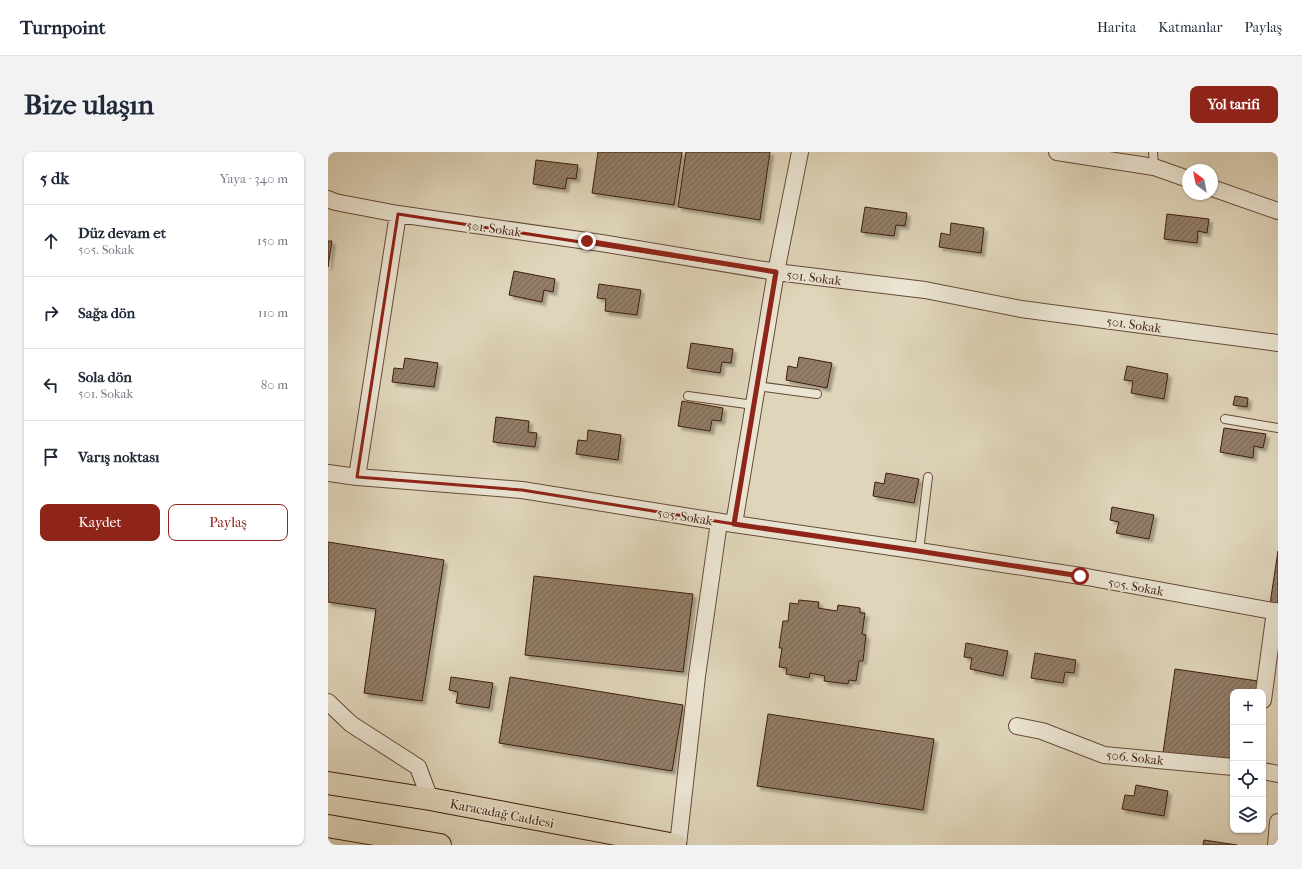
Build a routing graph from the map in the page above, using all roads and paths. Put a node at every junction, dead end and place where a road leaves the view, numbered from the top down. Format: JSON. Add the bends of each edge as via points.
{"nodes":[{"id":1,"x":800,"y":152,"type":"edge"},
{"id":2,"x":1057,"y":152,"type":"edge"},
{"id":3,"x":1153,"y":160,"type":"edge"},
{"id":4,"x":1182,"y":177,"type":"edge"},
{"id":5,"x":1218,"y":190,"type":"edge"},
{"id":6,"x":328,"y":199,"type":"edge"},
{"id":7,"x":1278,"y":211,"type":"edge"},
{"id":8,"x":398,"y":214,"type":"junction"},
{"id":9,"x":776,"y":272,"type":"junction"},
{"id":10,"x":1278,"y":343,"type":"edge"},
{"id":11,"x":757,"y":386,"type":"junction"},
{"id":12,"x":817,"y":394,"type":"dead end"},
{"id":13,"x":688,"y":396,"type":"dead end"},
{"id":14,"x":754,"y":405,"type":"junction"},
{"id":15,"x":1225,"y":419,"type":"dead end"},
{"id":16,"x":1278,"y":428,"type":"edge"},
{"id":17,"x":328,"y":473,"type":"edge"},
{"id":18,"x":357,"y":477,"type":"junction"},
{"id":19,"x":928,"y":478,"type":"dead end"},
{"id":20,"x":727,"y":523,"type":"junction"},
{"id":21,"x":918,"y":551,"type":"junction"},
{"id":22,"x":1276,"y":612,"type":"edge"},
{"id":23,"x":1265,"y":689,"type":"edge"},
{"id":24,"x":328,"y":702,"type":"edge"},
{"id":25,"x":1017,"y":726,"type":"dead end"},
{"id":26,"x":1230,"y":767,"type":"edge"},
{"id":27,"x":1266,"y":772,"type":"edge"},
{"id":28,"x":1278,"y":774,"type":"edge"},
{"id":29,"x":328,"y":783,"type":"edge"},
{"id":30,"x":430,"y":799,"type":"junction"},
{"id":31,"x":1278,"y":822,"type":"edge"},
{"id":32,"x":328,"y":826,"type":"edge"},
{"id":33,"x":440,"y":845,"type":"edge"},
{"id":34,"x":675,"y":845,"type":"edge"},
{"id":35,"x":678,"y":845,"type":"edge"},
{"id":36,"x":1276,"y":845,"type":"edge"}],
"edges":[{"from":1,"to":9,"type":"street"},
{"from":2,"to":3,"type":"street"},
{"from":3,"to":4,"type":"street"},
{"from":5,"to":7,"type":"street"},
{"from":6,"to":8,"type":"street","name":"501. Sokak"},
{"from":8,"to":9,"type":"street","name":"501. Sokak","via":[[601,243]]},
{"from":8,"to":18,"type":"street"},
{"from":9,"to":10,"type":"street","name":"501. Sokak","via":[[925,290],[1021,309]]},
{"from":9,"to":11,"type":"street"},
{"from":11,"to":12,"type":"lane"},
{"from":11,"to":14,"type":"street"},
{"from":13,"to":14,"type":"lane"},
{"from":14,"to":20,"type":"street"},
{"from":15,"to":16,"type":"lane"},
{"from":17,"to":18,"type":"street","name":"505. Sokak"},
{"from":18,"to":20,"type":"street","name":"505. Sokak","via":[[522,490]]},
{"from":19,"to":21,"type":"lane"},
{"from":20,"to":21,"type":"street","name":"505. Sokak"},
{"from":20,"to":35,"type":"street","via":[[697,676]]},
{"from":21,"to":22,"type":"street","name":"505. Sokak","via":[[1086,577]]},
{"from":22,"to":23,"type":"street"},
{"from":24,"to":30,"type":"street","via":[[351,724],[418,767]]},
{"from":25,"to":26,"type":"street","name":"506. Sokak","via":[[1042,731],[1104,755]]},
{"from":27,"to":28,"type":"street"},
{"from":29,"to":30,"type":"highway","name":"Karacadağ Caddesi"},
{"from":30,"to":34,"type":"highway","name":"Karacadağ Caddesi"},
{"from":31,"to":36,"type":"street"},
{"from":32,"to":33,"type":"highway"}]}
